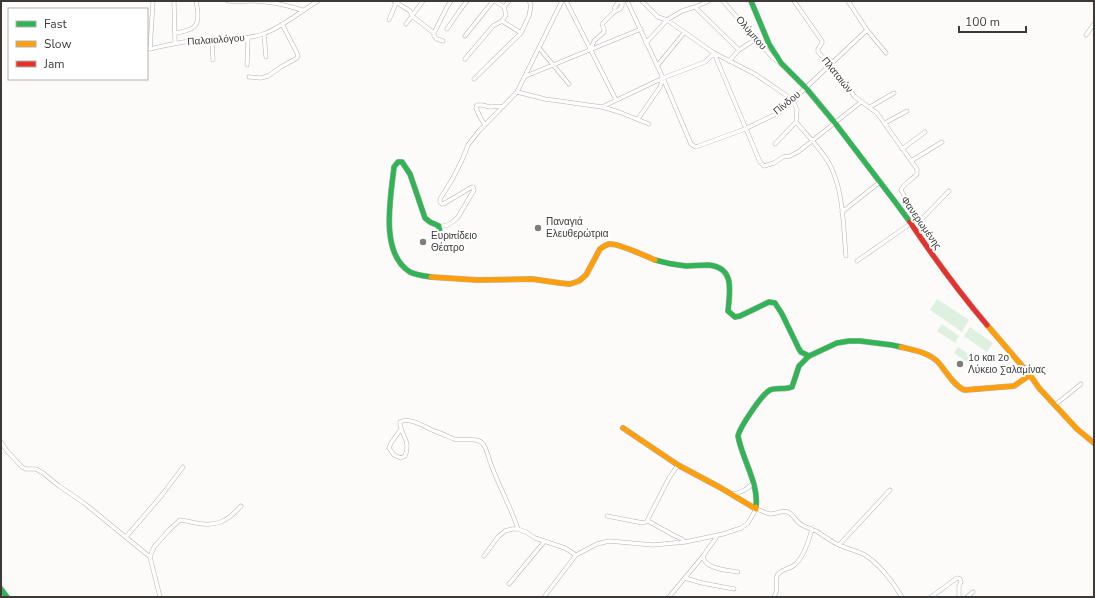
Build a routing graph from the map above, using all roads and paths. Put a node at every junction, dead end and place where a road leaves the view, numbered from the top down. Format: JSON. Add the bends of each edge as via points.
{"nodes":[{"id":1,"x":153,"y":1,"type":"edge"},
{"id":2,"x":174,"y":1,"type":"edge"},
{"id":3,"x":196,"y":1,"type":"edge"},
{"id":4,"x":228,"y":1,"type":"edge"},
{"id":5,"x":252,"y":1,"type":"edge"},
{"id":6,"x":318,"y":1,"type":"edge"},
{"id":7,"x":423,"y":1,"type":"edge"},
{"id":8,"x":451,"y":1,"type":"edge"},
{"id":9,"x":467,"y":1,"type":"edge"},
{"id":10,"x":494,"y":1,"type":"edge"},
{"id":11,"x":509,"y":1,"type":"edge"},
{"id":12,"x":529,"y":1,"type":"edge"},
{"id":13,"x":562,"y":1,"type":"edge"},
{"id":14,"x":566,"y":1,"type":"edge"},
{"id":15,"x":622,"y":1,"type":"edge"},
{"id":16,"x":627,"y":1,"type":"edge"},
{"id":17,"x":642,"y":1,"type":"edge"},
{"id":18,"x":709,"y":1,"type":"edge"},
{"id":19,"x":723,"y":1,"type":"edge"},
{"id":20,"x":751,"y":1,"type":"edge"},
{"id":21,"x":794,"y":1,"type":"edge"},
{"id":22,"x":848,"y":1,"type":"edge"},
{"id":23,"x":395,"y":2,"type":"edge"},
{"id":24,"x":504,"y":7,"type":"junction"},
{"id":25,"x":696,"y":7,"type":"junction"},
{"id":26,"x":302,"y":10,"type":"junction"},
{"id":27,"x":412,"y":16,"type":"junction"},
{"id":28,"x":389,"y":20,"type":"dead end"},
{"id":29,"x":667,"y":20,"type":"junction"},
{"id":30,"x":502,"y":21,"type":"junction"},
{"id":31,"x":282,"y":24,"type":"junction"},
{"id":32,"x":406,"y":24,"type":"dead end"},
{"id":33,"x":1094,"y":24,"type":"edge"},
{"id":34,"x":447,"y":29,"type":"dead end"},
{"id":35,"x":640,"y":29,"type":"junction"},
{"id":36,"x":867,"y":30,"type":"junction"},
{"id":37,"x":175,"y":33,"type":"junction"},
{"id":38,"x":434,"y":33,"type":"junction"},
{"id":39,"x":521,"y":33,"type":"junction"},
{"id":40,"x":684,"y":33,"type":"junction"},
{"id":41,"x":264,"y":34,"type":"junction"},
{"id":42,"x":1086,"y":35,"type":"dead end"},
{"id":43,"x":465,"y":36,"type":"dead end"},
{"id":44,"x":248,"y":38,"type":"junction"},
{"id":45,"x":212,"y":39,"type":"junction"},
{"id":46,"x":756,"y":39,"type":"junction"},
{"id":47,"x":443,"y":41,"type":"dead end"},
{"id":48,"x":175,"y":43,"type":"junction"},
{"id":49,"x":646,"y":43,"type":"junction"},
{"id":50,"x":539,"y":48,"type":"junction"},
{"id":51,"x":148,"y":49,"type":"edge"},
{"id":52,"x":591,"y":49,"type":"junction"},
{"id":53,"x":739,"y":50,"type":"junction"},
{"id":54,"x":714,"y":53,"type":"junction"},
{"id":55,"x":886,"y":53,"type":"dead end"},
{"id":56,"x":266,"y":57,"type":"dead end"},
{"id":57,"x":465,"y":59,"type":"dead end"},
{"id":58,"x":213,"y":60,"type":"dead end"},
{"id":59,"x":729,"y":61,"type":"junction"},
{"id":60,"x":781,"y":63,"type":"junction"},
{"id":61,"x":247,"y":64,"type":"dead end"},
{"id":62,"x":829,"y":64,"type":"junction"},
{"id":63,"x":554,"y":65,"type":"junction"},
{"id":64,"x":658,"y":66,"type":"junction"},
{"id":65,"x":526,"y":76,"type":"junction"},
{"id":66,"x":248,"y":77,"type":"dead end"},
{"id":67,"x":663,"y":78,"type":"junction"},
{"id":68,"x":474,"y":79,"type":"dead end"},
{"id":69,"x":569,"y":84,"type":"dead end"},
{"id":70,"x":806,"y":88,"type":"junction"},
{"id":71,"x":517,"y":92,"type":"junction"},
{"id":72,"x":894,"y":93,"type":"dead end"},
{"id":73,"x":616,"y":100,"type":"junction"},
{"id":74,"x":793,"y":100,"type":"junction"},
{"id":75,"x":861,"y":102,"type":"junction"},
{"id":76,"x":503,"y":106,"type":"junction"},
{"id":77,"x":602,"y":107,"type":"junction"},
{"id":78,"x":870,"y":107,"type":"junction"},
{"id":79,"x":907,"y":111,"type":"dead end"},
{"id":80,"x":638,"y":120,"type":"junction"},
{"id":81,"x":796,"y":122,"type":"junction"},
{"id":82,"x":835,"y":123,"type":"junction"},
{"id":83,"x":649,"y":124,"type":"dead end"},
{"id":84,"x":885,"y":124,"type":"junction"},
{"id":85,"x":485,"y":125,"type":"junction"},
{"id":86,"x":745,"y":128,"type":"junction"},
{"id":87,"x":925,"y":132,"type":"dead end"},
{"id":88,"x":812,"y":141,"type":"junction"},
{"id":89,"x":942,"y":142,"type":"dead end"},
{"id":90,"x":775,"y":144,"type":"dead end"},
{"id":91,"x":902,"y":149,"type":"junction"},
{"id":92,"x":911,"y":161,"type":"junction"},
{"id":93,"x":880,"y":182,"type":"junction"},
{"id":94,"x":949,"y":190,"type":"dead end"},
{"id":95,"x":842,"y":212,"type":"junction"},
{"id":96,"x":910,"y":224,"type":"junction"},
{"id":97,"x":917,"y":224,"type":"junction"},
{"id":98,"x":439,"y":226,"type":"junction"},
{"id":99,"x":915,"y":230,"type":"junction"},
{"id":100,"x":440,"y":234,"type":"dead end"},
{"id":101,"x":846,"y":256,"type":"dead end"},
{"id":102,"x":857,"y":261,"type":"dead end"},
{"id":103,"x":809,"y":356,"type":"junction"},
{"id":104,"x":1030,"y":375,"type":"junction"},
{"id":105,"x":1081,"y":384,"type":"dead end"},
{"id":106,"x":1055,"y":406,"type":"junction"},
{"id":107,"x":622,"y":428,"type":"dead end"},
{"id":108,"x":401,"y":429,"type":"junction"},
{"id":109,"x":1,"y":442,"type":"edge"},
{"id":110,"x":1094,"y":443,"type":"edge"},
{"id":111,"x":678,"y":465,"type":"junction"},
{"id":112,"x":183,"y":467,"type":"dead end"},
{"id":113,"x":753,"y":484,"type":"junction"},
{"id":114,"x":890,"y":490,"type":"dead end"},
{"id":115,"x":731,"y":494,"type":"junction"},
{"id":116,"x":241,"y":506,"type":"dead end"},
{"id":117,"x":756,"y":509,"type":"junction"},
{"id":118,"x":607,"y":516,"type":"dead end"},
{"id":119,"x":646,"y":521,"type":"junction"},
{"id":120,"x":518,"y":529,"type":"junction"},
{"id":121,"x":812,"y":529,"type":"junction"},
{"id":122,"x":718,"y":535,"type":"junction"},
{"id":123,"x":126,"y":537,"type":"junction"},
{"id":124,"x":544,"y":542,"type":"junction"},
{"id":125,"x":685,"y":542,"type":"junction"},
{"id":126,"x":839,"y":545,"type":"junction"},
{"id":127,"x":576,"y":555,"type":"junction"},
{"id":128,"x":484,"y":556,"type":"dead end"},
{"id":129,"x":703,"y":556,"type":"junction"},
{"id":130,"x":150,"y":557,"type":"junction"},
{"id":131,"x":738,"y":572,"type":"dead end"},
{"id":132,"x":685,"y":578,"type":"junction"},
{"id":133,"x":509,"y":584,"type":"dead end"},
{"id":134,"x":1,"y":589,"type":"edge"},
{"id":135,"x":734,"y":589,"type":"dead end"},
{"id":136,"x":973,"y":592,"type":"dead end"},
{"id":137,"x":7,"y":597,"type":"edge"},
{"id":138,"x":160,"y":597,"type":"edge"},
{"id":139,"x":544,"y":597,"type":"edge"},
{"id":140,"x":669,"y":597,"type":"edge"},
{"id":141,"x":774,"y":597,"type":"edge"},
{"id":142,"x":902,"y":597,"type":"edge"},
{"id":143,"x":931,"y":597,"type":"edge"},
{"id":144,"x":959,"y":597,"type":"edge"},
{"id":145,"x":967,"y":597,"type":"edge"}],
"edges":[{"from":1,"to":51,"type":"street"},
{"from":2,"to":37,"type":"street"},
{"from":3,"to":37,"type":"street","via":[[196,24],[189,30]]},
{"from":4,"to":5,"type":"street"},
{"from":5,"to":26,"type":"street","via":[[277,3]]},
{"from":6,"to":26,"type":"street","name":"Παλαιολόγου"},
{"from":7,"to":27,"type":"street"},
{"from":8,"to":38,"type":"street"},
{"from":9,"to":34,"type":"street"},
{"from":10,"to":24,"type":"street"},
{"from":10,"to":43,"type":"street"},
{"from":11,"to":24,"type":"street"},
{"from":12,"to":39,"type":"street","via":[[530,10]]},
{"from":13,"to":50,"type":"street"},
{"from":14,"to":52,"type":"street"},
{"from":15,"to":52,"type":"street","via":[[602,24],[604,32],[594,41]]},
{"from":16,"to":35,"type":"street"},
{"from":17,"to":29,"type":"street","via":[[658,17]]},
{"from":18,"to":25,"type":"street"},
{"from":19,"to":46,"type":"street","name":"Ολύμπου"},
{"from":20,"to":60,"type":"street","name":"Φανερωμένης"},
{"from":21,"to":62,"type":"street","name":"Πλαταιών","via":[[822,41],[818,52]]},
{"from":22,"to":36,"type":"street"},
{"from":23,"to":27,"type":"street","via":[[410,11]]},
{"from":23,"to":28,"type":"street"},
{"from":24,"to":30,"type":"street","via":[[506,15]]},
{"from":25,"to":29,"type":"street","via":[[682,10]]},
{"from":25,"to":53,"type":"street"},
{"from":26,"to":31,"type":"street","name":"Παλαιολόγου"},
{"from":27,"to":32,"type":"street"},
{"from":27,"to":38,"type":"street"},
{"from":29,"to":40,"type":"street"},
{"from":29,"to":49,"type":"street"},
{"from":30,"to":39,"type":"street"},
{"from":30,"to":57,"type":"street","via":[[493,26]]},
{"from":31,"to":41,"type":"street","name":"Παλαιολόγου"},
{"from":31,"to":66,"type":"street","via":[[298,53],[297,58],[268,76]]},
{"from":33,"to":42,"type":"street"},
{"from":35,"to":49,"type":"street"},
{"from":35,"to":52,"type":"street"},
{"from":36,"to":55,"type":"street"},
{"from":36,"to":62,"type":"street","name":"Πίνδου"},
{"from":37,"to":48,"type":"street"},
{"from":38,"to":47,"type":"street","via":[[437,39]]},
{"from":39,"to":68,"type":"street"},
{"from":40,"to":54,"type":"street"},
{"from":40,"to":64,"type":"street"},
{"from":41,"to":44,"type":"street","name":"Παλαιολόγου"},
{"from":41,"to":56,"type":"street"},
{"from":44,"to":45,"type":"street","name":"Παλαιολόγου"},
{"from":44,"to":61,"type":"street"},
{"from":45,"to":48,"type":"street","name":"Παλαιολόγου"},
{"from":45,"to":58,"type":"street"},
{"from":46,"to":53,"type":"street"},
{"from":46,"to":60,"type":"street","name":"Ολύμπου"},
{"from":48,"to":51,"type":"street","name":"Παλαιολόγου"},
{"from":49,"to":64,"type":"street"},
{"from":50,"to":63,"type":"street"},
{"from":50,"to":65,"type":"street"},
{"from":52,"to":63,"type":"street"},
{"from":52,"to":73,"type":"street"},
{"from":53,"to":59,"type":"street"},
{"from":54,"to":59,"type":"street"},
{"from":54,"to":67,"type":"street","via":[[705,62]]},
{"from":54,"to":86,"type":"street"},
{"from":59,"to":74,"type":"street","via":[[755,74]]},
{"from":60,"to":70,"type":"street","name":"Φανερωμένης"},
{"from":62,"to":70,"type":"street","name":"Πίνδου"},
{"from":62,"to":75,"type":"street","name":"Πλαταιών","via":[[854,97]]},
{"from":63,"to":65,"type":"street"},
{"from":63,"to":69,"type":"street"},
{"from":64,"to":67,"type":"street"},
{"from":65,"to":71,"type":"street"},
{"from":67,"to":73,"type":"street"},
{"from":67,"to":80,"type":"street","via":[[660,87]]},
{"from":67,"to":86,"type":"street","name":"Πίνδου","via":[[691,144],[696,147]]},
{"from":70,"to":74,"type":"street","name":"Πίνδου"},
{"from":70,"to":82,"type":"street","name":"Φανερωμένης"},
{"from":71,"to":76,"type":"street"},
{"from":71,"to":77,"type":"street","via":[[545,99]]},
{"from":72,"to":78,"type":"street"},
{"from":73,"to":77,"type":"street"},
{"from":74,"to":81,"type":"street","via":[[797,110]]},
{"from":74,"to":86,"type":"street","name":"Πίνδου","via":[[780,112]]},
{"from":75,"to":78,"type":"street","name":"Πλαταιών"},
{"from":75,"to":82,"type":"street"},
{"from":76,"to":85,"type":"street"},
{"from":76,"to":85,"type":"street","via":[[477,105],[476,108]]},
{"from":77,"to":80,"type":"street"},
{"from":78,"to":84,"type":"street","name":"Πλαταιών"},
{"from":79,"to":84,"type":"street"},
{"from":80,"to":83,"type":"street"},
{"from":81,"to":88,"type":"street"},
{"from":81,"to":90,"type":"street"},
{"from":82,"to":88,"type":"street"},
{"from":82,"to":93,"type":"street","name":"Φανερωμένης"},
{"from":84,"to":91,"type":"street","name":"Πλαταιών"},
{"from":85,"to":98,"type":"street","via":[[468,145],[440,202],[445,203],[472,187],[474,190],[458,217],[446,226]]},
{"from":86,"to":88,"type":"street","via":[[764,166],[794,154]]},
{"from":87,"to":91,"type":"street"},
{"from":88,"to":95,"type":"street","via":[[832,171]]},
{"from":89,"to":92,"type":"street"},
{"from":91,"to":92,"type":"street","name":"Πλαταιών"},
{"from":92,"to":97,"type":"street","via":[[917,174],[902,186],[901,190],[917,219]]},
{"from":93,"to":95,"type":"street"},
{"from":93,"to":96,"type":"street","name":"Φανερωμένης"},
{"from":94,"to":97,"type":"street"},
{"from":95,"to":101,"type":"street"},
{"from":96,"to":99,"type":"street","name":"Φανερωμένης"},
{"from":96,"to":102,"type":"street"},
{"from":97,"to":99,"type":"street"},
{"from":98,"to":100,"type":"street"},
{"from":98,"to":103,"type":"street","via":[[425,218],[410,174],[402,162],[398,162],[394,168],[390,233],[393,248],[400,262],[413,273],[453,279],[536,279],[573,284],[586,275],[600,249],[612,244],[663,262],[712,266],[723,270],[729,282],[730,313],[735,317],[740,316],[769,302],[775,303],[798,349]]},
{"from":99,"to":104,"type":"street","name":"Φανερωμένης","via":[[970,305]]},
{"from":103,"to":104,"type":"street","via":[[850,341],[892,344],[933,358],[961,389],[968,390],[1014,386]]},
{"from":103,"to":113,"type":"street","via":[[799,366],[792,387],[768,392],[740,429],[738,437]]},
{"from":104,"to":106,"type":"street","name":"Φανερωμένης"},
{"from":105,"to":106,"type":"street"},
{"from":106,"to":110,"type":"street","name":"Φανερωμένης"},
{"from":107,"to":111,"type":"street"},
{"from":108,"to":108,"type":"street","via":[[407,441],[403,458],[394,455],[389,448]]},
{"from":108,"to":120,"type":"street","via":[[400,422],[404,420],[456,439],[480,440]]},
{"from":109,"to":123,"type":"street","via":[[22,467],[43,473]]},
{"from":111,"to":115,"type":"street"},
{"from":111,"to":119,"type":"street"},
{"from":112,"to":123,"type":"street"},
{"from":113,"to":115,"type":"street","via":[[739,493]]},
{"from":113,"to":117,"type":"street","via":[[757,499]]},
{"from":114,"to":126,"type":"street"},
{"from":115,"to":117,"type":"street"},
{"from":116,"to":130,"type":"street","via":[[226,519],[215,524],[180,520],[154,547]]},
{"from":117,"to":121,"type":"street","via":[[768,513],[788,512],[799,524]]},
{"from":117,"to":122,"type":"street","via":[[751,519],[741,528]]},
{"from":118,"to":119,"type":"street","via":[[643,523]]},
{"from":119,"to":125,"type":"street"},
{"from":120,"to":124,"type":"street"},
{"from":120,"to":128,"type":"street","via":[[504,531]]},
{"from":121,"to":126,"type":"street"},
{"from":121,"to":141,"type":"street","via":[[807,547],[796,564],[777,576],[777,592]]},
{"from":122,"to":125,"type":"street"},
{"from":122,"to":129,"type":"street"},
{"from":123,"to":130,"type":"street"},
{"from":124,"to":127,"type":"street","via":[[565,548]]},
{"from":124,"to":133,"type":"street"},
{"from":125,"to":127,"type":"street","via":[[653,545],[609,541]]},
{"from":126,"to":142,"type":"street","via":[[868,558],[888,577]]},
{"from":127,"to":139,"type":"street"},
{"from":129,"to":131,"type":"street","via":[[705,562],[714,568]]},
{"from":129,"to":132,"type":"street"},
{"from":130,"to":138,"type":"street"},
{"from":132,"to":135,"type":"street"},
{"from":132,"to":140,"type":"street"},
{"from":134,"to":137,"type":"street"},
{"from":136,"to":145,"type":"street"},
{"from":143,"to":144,"type":"street","via":[[956,578],[961,582]]}]}
